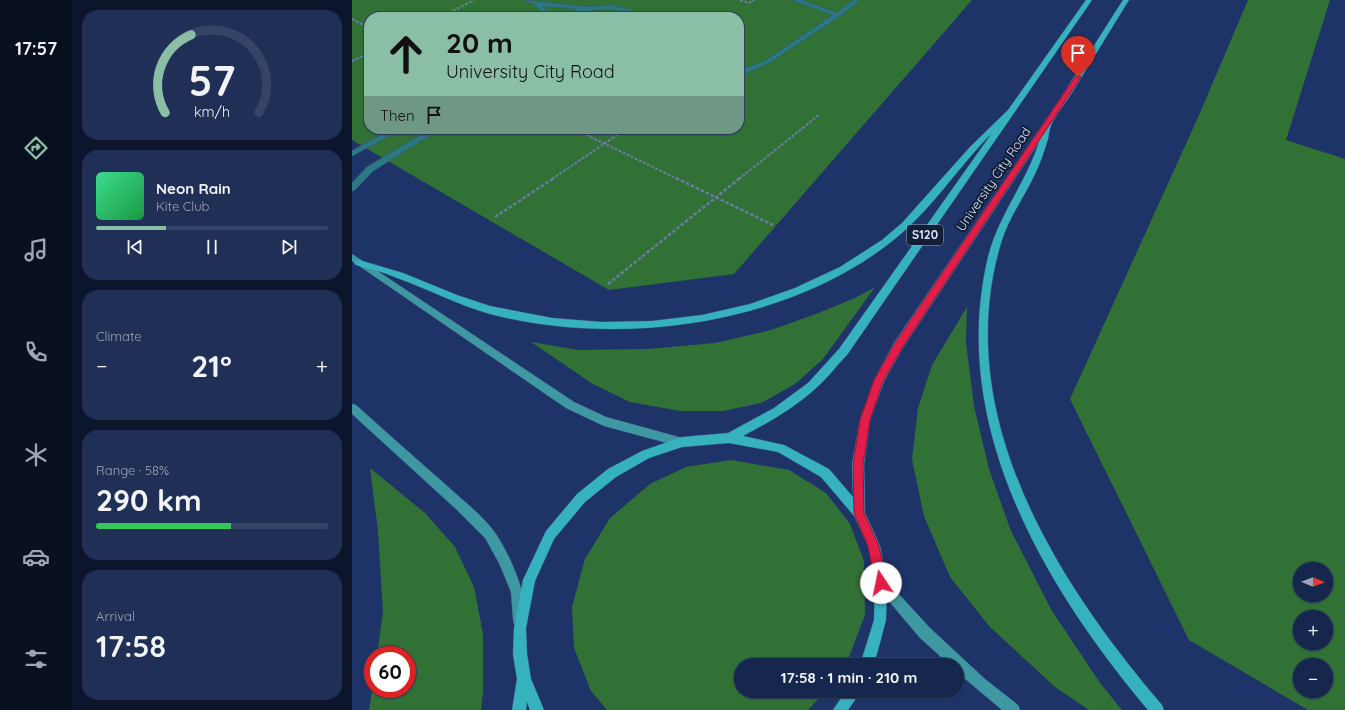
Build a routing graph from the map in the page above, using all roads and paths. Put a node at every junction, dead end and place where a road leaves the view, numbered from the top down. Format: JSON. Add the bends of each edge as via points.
{"nodes":[{"id":1,"x":474,"y":0,"type":"edge"},
{"id":2,"x":528,"y":0,"type":"edge"},
{"id":3,"x":740,"y":0,"type":"edge"},
{"id":4,"x":754,"y":0,"type":"edge"},
{"id":5,"x":796,"y":0,"type":"edge"},
{"id":6,"x":857,"y":0,"type":"edge"},
{"id":7,"x":1089,"y":0,"type":"edge"},
{"id":8,"x":1126,"y":0,"type":"edge"},
{"id":9,"x":536,"y":4,"type":"junction"},
{"id":10,"x":589,"y":8,"type":"junction"},
{"id":11,"x":451,"y":12,"type":"edge"},
{"id":12,"x":544,"y":12,"type":"edge"},
{"id":13,"x":576,"y":12,"type":"edge"},
{"id":14,"x":627,"y":12,"type":"edge"},
{"id":15,"x":838,"y":15,"type":"junction"},
{"id":16,"x":352,"y":19,"type":"edge"},
{"id":17,"x":364,"y":25,"type":"edge"},
{"id":18,"x":364,"y":55,"type":"edge"},
{"id":19,"x":352,"y":61,"type":"edge"},
{"id":20,"x":767,"y":62,"type":"junction"},
{"id":21,"x":744,"y":72,"type":"edge"},
{"id":22,"x":744,"y":79,"type":"edge"},
{"id":23,"x":1014,"y":109,"type":"junction"},
{"id":24,"x":818,"y":115,"type":"dead end"},
{"id":25,"x":1048,"y":124,"type":"junction"},
{"id":26,"x":389,"y":134,"type":"edge"},
{"id":27,"x":428,"y":134,"type":"edge"},
{"id":28,"x":584,"y":134,"type":"edge"},
{"id":29,"x":619,"y":134,"type":"edge"},
{"id":30,"x":605,"y":144,"type":"junction"},
{"id":31,"x":352,"y":154,"type":"edge"},
{"id":32,"x":352,"y":188,"type":"edge"},
{"id":33,"x":716,"y":197,"type":"junction"},
{"id":34,"x":495,"y":217,"type":"dead end"},
{"id":35,"x":772,"y":224,"type":"dead end"},
{"id":36,"x":356,"y":260,"type":"edge"},
{"id":37,"x":608,"y":284,"type":"dead end"},
{"id":38,"x":352,"y":408,"type":"edge"},
{"id":39,"x":729,"y":438,"type":"junction"},
{"id":40,"x":682,"y":442,"type":"junction"},
{"id":41,"x":859,"y":513,"type":"junction"},
{"id":42,"x":881,"y":583,"type":"junction"},
{"id":43,"x":520,"y":628,"type":"junction"},
{"id":44,"x":870,"y":658,"type":"edge"},
{"id":45,"x":524,"y":679,"type":"junction"},
{"id":46,"x":849,"y":698,"type":"edge"},
{"id":47,"x":519,"y":710,"type":"edge"},
{"id":48,"x":537,"y":710,"type":"edge"},
{"id":49,"x":840,"y":710,"type":"edge"},
{"id":50,"x":1013,"y":710,"type":"edge"},
{"id":51,"x":1157,"y":710,"type":"edge"}],
"edges":[{"from":1,"to":11,"type":"path"},
{"from":2,"to":9,"type":"lane"},
{"from":3,"to":4,"type":"path","via":[[749,3]]},
{"from":5,"to":15,"type":"lane"},
{"from":6,"to":15,"type":"lane"},
{"from":7,"to":23,"type":"main road","name":"University City Road","number":"S120"},
{"from":8,"to":25,"type":"main road","name":"University City Road","number":"S120"},
{"from":9,"to":10,"type":"lane"},
{"from":9,"to":12,"type":"lane"},
{"from":10,"to":13,"type":"lane"},
{"from":10,"to":14,"type":"lane","via":[[614,7]]},
{"from":15,"to":20,"type":"lane"},
{"from":16,"to":17,"type":"path"},
{"from":18,"to":19,"type":"path"},
{"from":20,"to":21,"type":"lane"},
{"from":20,"to":22,"type":"lane","via":[[755,74]]},
{"from":23,"to":36,"type":"main road","via":[[982,138],[910,221],[886,242],[858,261],[790,294],[709,317],[623,327],[540,321],[466,302]]},
{"from":23,"to":39,"type":"main road","name":"University City Road","number":"S120","via":[[843,352],[822,376],[795,399],[764,420]]},
{"from":24,"to":33,"type":"path"},
{"from":25,"to":41,"type":"main road","name":"University City Road","number":"S120","via":[[898,346],[879,380],[865,420],[858,464]]},
{"from":25,"to":51,"type":"main road","via":[[1030,175],[1000,234],[987,282],[982,324],[984,371],[994,423],[1012,480],[1040,542],[1078,609],[1130,680]]},
{"from":26,"to":31,"type":"lane"},
{"from":27,"to":32,"type":"lane","via":[[370,169]]},
{"from":28,"to":30,"type":"path"},
{"from":29,"to":30,"type":"path"},
{"from":30,"to":33,"type":"path"},
{"from":30,"to":34,"type":"path"},
{"from":33,"to":35,"type":"path"},
{"from":33,"to":37,"type":"path"},
{"from":36,"to":40,"type":"street","via":[[570,405],[604,421]]},
{"from":38,"to":43,"type":"street","via":[[489,534],[504,560],[516,592]]},
{"from":39,"to":40,"type":"main road"},
{"from":39,"to":41,"type":"main road","via":[[780,448],[825,473]]},
{"from":40,"to":43,"type":"main road","via":[[632,461],[612,473],[581,498],[550,535],[529,580]]},
{"from":41,"to":42,"type":"main road","via":[[874,546]]},
{"from":42,"to":44,"type":"main road","via":[[880,620]]},
{"from":42,"to":50,"type":"street","via":[[924,633]]},
{"from":43,"to":45,"type":"main road","via":[[520,654]]},
{"from":45,"to":47,"type":"main road"},
{"from":45,"to":48,"type":"main road"},
{"from":46,"to":49,"type":"main road"}]}
